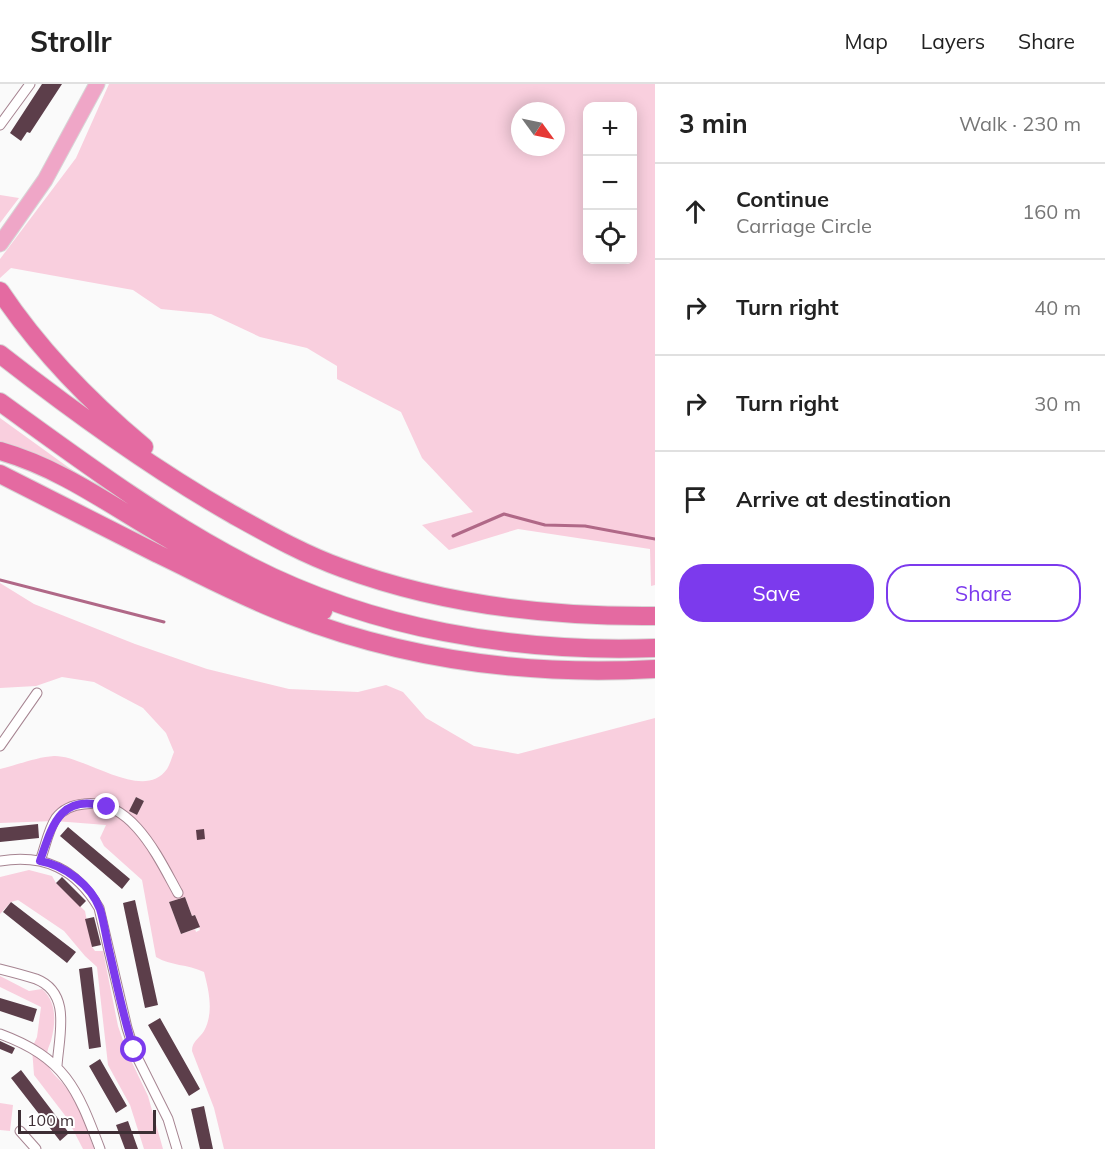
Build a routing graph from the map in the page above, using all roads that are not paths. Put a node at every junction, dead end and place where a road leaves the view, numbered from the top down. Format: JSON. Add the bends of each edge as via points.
{"nodes":[{"id":1,"x":30,"y":84,"type":"edge"},
{"id":2,"x":97,"y":84,"type":"edge"},
{"id":3,"x":0,"y":125,"type":"edge"},
{"id":4,"x":0,"y":244,"type":"edge"},
{"id":5,"x":0,"y":291,"type":"edge"},
{"id":6,"x":0,"y":354,"type":"edge"},
{"id":7,"x":0,"y":402,"type":"edge"},
{"id":8,"x":0,"y":452,"type":"edge"},
{"id":9,"x":0,"y":474,"type":"edge"},
{"id":10,"x":205,"y":499,"type":"junction"},
{"id":11,"x":655,"y":616,"type":"edge"},
{"id":12,"x":515,"y":644,"type":"junction"},
{"id":13,"x":655,"y":648,"type":"edge"},
{"id":14,"x":655,"y":669,"type":"edge"},
{"id":15,"x":37,"y":693,"type":"dead end"},
{"id":16,"x":0,"y":746,"type":"edge"},
{"id":17,"x":0,"y":861,"type":"edge"},
{"id":18,"x":40,"y":861,"type":"junction"},
{"id":19,"x":178,"y":894,"type":"dead end"},
{"id":20,"x":0,"y":969,"type":"edge"},
{"id":21,"x":0,"y":1034,"type":"edge"},
{"id":22,"x":57,"y":1066,"type":"junction"},
{"id":23,"x":20,"y":1131,"type":"dead end"},
{"id":24,"x":36,"y":1149,"type":"edge"},
{"id":25,"x":100,"y":1149,"type":"edge"},
{"id":26,"x":177,"y":1149,"type":"edge"}],
"edges":[{"from":1,"to":3,"type":"street"},
{"from":2,"to":4,"type":"main road","via":[[45,180]]},
{"from":5,"to":10,"type":"highway","via":[[36,341],[75,384]]},
{"from":6,"to":10,"type":"highway","via":[[126,448]]},
{"from":7,"to":12,"type":"highway","via":[[140,501],[247,565],[331,602],[377,616]]},
{"from":8,"to":12,"type":"highway","via":[[61,474],[184,549],[297,602],[422,637]]},
{"from":9,"to":14,"type":"highway","via":[[227,588],[344,634],[436,656],[502,666],[569,671]]},
{"from":10,"to":11,"type":"highway","via":[[310,555],[405,589],[519,610]]},
{"from":12,"to":13,"type":"highway"},
{"from":15,"to":16,"type":"street"},
{"from":17,"to":18,"type":"street"},
{"from":18,"to":19,"type":"street","via":[[55,821],[63,811],[84,803],[97,804],[123,816],[145,835]]},
{"from":18,"to":26,"type":"street","via":[[72,875],[99,908],[135,1053],[168,1119]]},
{"from":20,"to":22,"type":"street","via":[[38,980],[55,991],[61,1015]]},
{"from":21,"to":22,"type":"street","via":[[32,1048]]},
{"from":22,"to":25,"type":"street","via":[[86,1112]]},
{"from":23,"to":24,"type":"street"}]}
